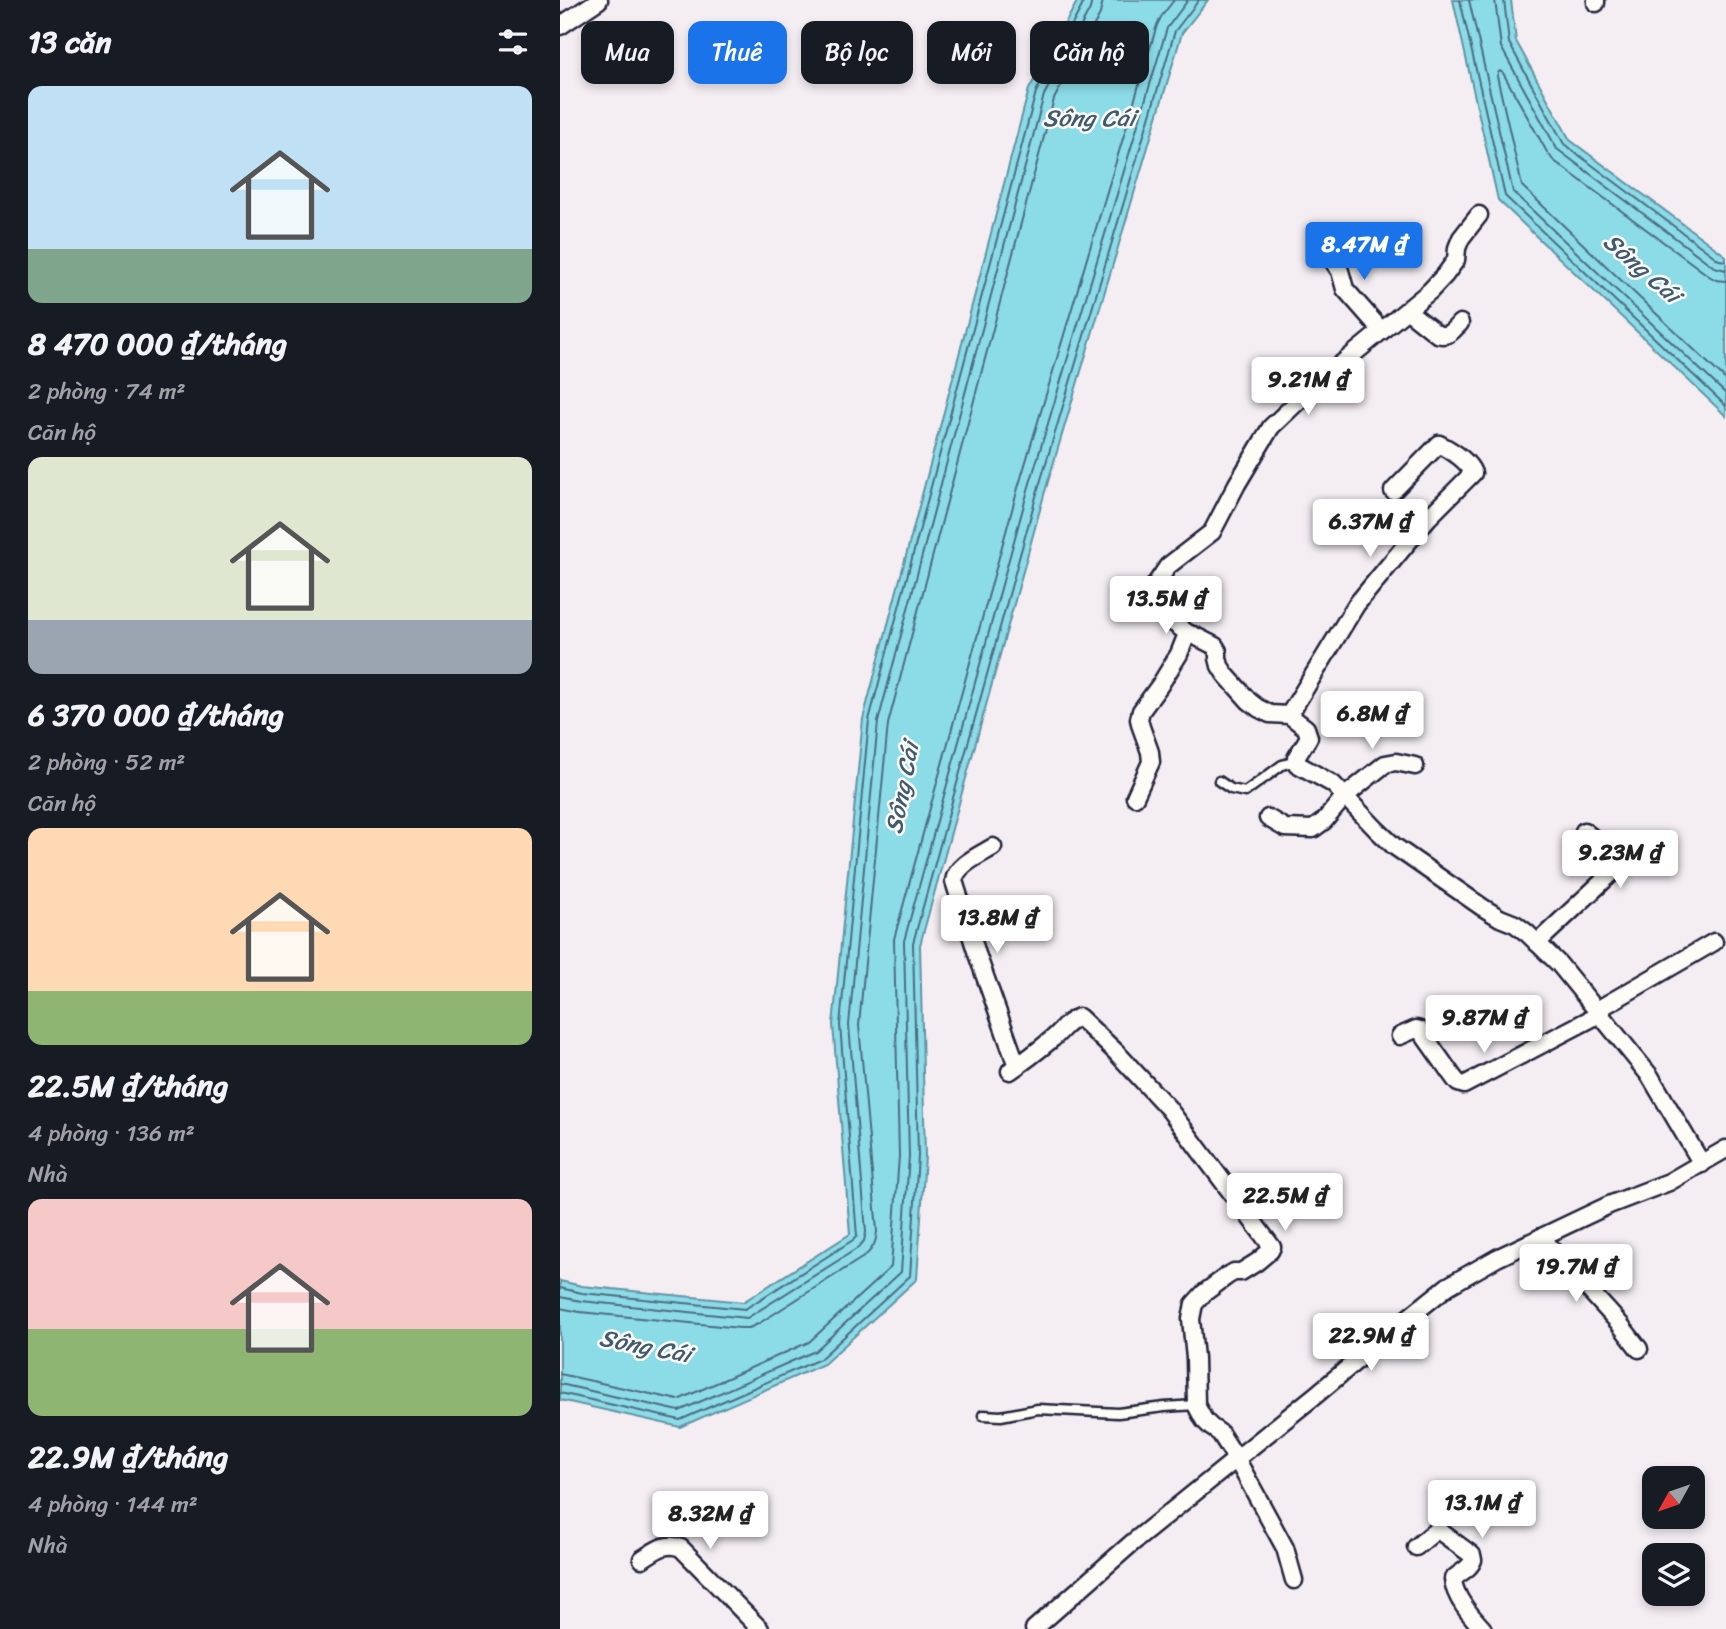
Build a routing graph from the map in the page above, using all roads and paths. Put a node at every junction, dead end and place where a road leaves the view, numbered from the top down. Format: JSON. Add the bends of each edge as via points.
{"nodes":[{"id":1,"x":598,"y":0,"type":"edge"},
{"id":2,"x":560,"y":26,"type":"edge"},
{"id":3,"x":1479,"y":215,"type":"dead end"},
{"id":4,"x":1327,"y":252,"type":"dead end"},
{"id":5,"x":1408,"y":311,"type":"junction"},
{"id":6,"x":1460,"y":323,"type":"dead end"},
{"id":7,"x":1382,"y":331,"type":"junction"},
{"id":8,"x":1393,"y":491,"type":"dead end"},
{"id":9,"x":1189,"y":634,"type":"junction"},
{"id":10,"x":1289,"y":715,"type":"junction"},
{"id":11,"x":1296,"y":761,"type":"junction"},
{"id":12,"x":1415,"y":766,"type":"dead end"},
{"id":13,"x":1219,"y":781,"type":"dead end"},
{"id":14,"x":1345,"y":796,"type":"junction"},
{"id":15,"x":1135,"y":797,"type":"dead end"},
{"id":16,"x":1268,"y":818,"type":"dead end"},
{"id":17,"x":1584,"y":831,"type":"dead end"},
{"id":18,"x":993,"y":847,"type":"dead end"},
{"id":19,"x":1537,"y":943,"type":"junction"},
{"id":20,"x":1714,"y":943,"type":"dead end"},
{"id":21,"x":1598,"y":1012,"type":"junction"},
{"id":22,"x":1400,"y":1036,"type":"dead end"},
{"id":23,"x":1726,"y":1149,"type":"edge"},
{"id":24,"x":1702,"y":1164,"type":"junction"},
{"id":25,"x":1541,"y":1237,"type":"junction"},
{"id":26,"x":1639,"y":1349,"type":"dead end"},
{"id":27,"x":1196,"y":1405,"type":"junction"},
{"id":28,"x":983,"y":1415,"type":"dead end"},
{"id":29,"x":1236,"y":1458,"type":"junction"},
{"id":30,"x":1416,"y":1547,"type":"dead end"},
{"id":31,"x":642,"y":1559,"type":"dead end"},
{"id":32,"x":1294,"y":1580,"type":"dead end"},
{"id":33,"x":760,"y":1629,"type":"edge"},
{"id":34,"x":1034,"y":1629,"type":"edge"},
{"id":35,"x":1483,"y":1629,"type":"edge"}],
"edges":[{"from":1,"to":2,"type":"street"},
{"from":3,"to":5,"type":"street","via":[[1461,238],[1456,260],[1446,275]]},
{"from":4,"to":7,"type":"street","via":[[1345,289]]},
{"from":5,"to":6,"type":"street","via":[[1443,336]]},
{"from":5,"to":7,"type":"street"},
{"from":7,"to":9,"type":"street","via":[[1271,427],[1212,531],[1168,566],[1147,597],[1149,605]]},
{"from":8,"to":10,"type":"street","via":[[1439,444],[1473,473],[1428,518],[1356,605]]},
{"from":9,"to":10,"type":"street","via":[[1215,646],[1220,667],[1249,701],[1270,714]]},
{"from":9,"to":15,"type":"street","via":[[1141,710],[1139,719],[1151,762]]},
{"from":10,"to":11,"type":"street","via":[[1309,733]]},
{"from":11,"to":13,"type":"lane","via":[[1282,765],[1245,792]]},
{"from":11,"to":14,"type":"street"},
{"from":12,"to":14,"type":"street","via":[[1385,764]]},
{"from":14,"to":16,"type":"street","via":[[1313,829],[1285,828]]},
{"from":14,"to":19,"type":"street","via":[[1394,846]]},
{"from":17,"to":19,"type":"street","via":[[1619,859],[1618,867]]},
{"from":18,"to":27,"type":"street","via":[[956,872],[954,881],[1014,1069],[1079,1017],[1168,1108],[1272,1247],[1194,1304]]},
{"from":19,"to":21,"type":"street"},
{"from":20,"to":21,"type":"street"},
{"from":21,"to":22,"type":"street","via":[[1464,1085],[1420,1030]]},
{"from":21,"to":24,"type":"street","via":[[1650,1076]]},
{"from":23,"to":24,"type":"street"},
{"from":24,"to":25,"type":"street"},
{"from":25,"to":26,"type":"street"},
{"from":25,"to":29,"type":"street","via":[[1448,1286]]},
{"from":27,"to":28,"type":"lane","via":[[1118,1413],[1038,1409]]},
{"from":27,"to":29,"type":"street"},
{"from":29,"to":32,"type":"street","via":[[1285,1548]]},
{"from":29,"to":34,"type":"street"},
{"from":30,"to":35,"type":"street","via":[[1438,1530],[1472,1555],[1472,1565],[1457,1574],[1453,1583]]},
{"from":31,"to":33,"type":"street","via":[[668,1545],[681,1548]]}]}
